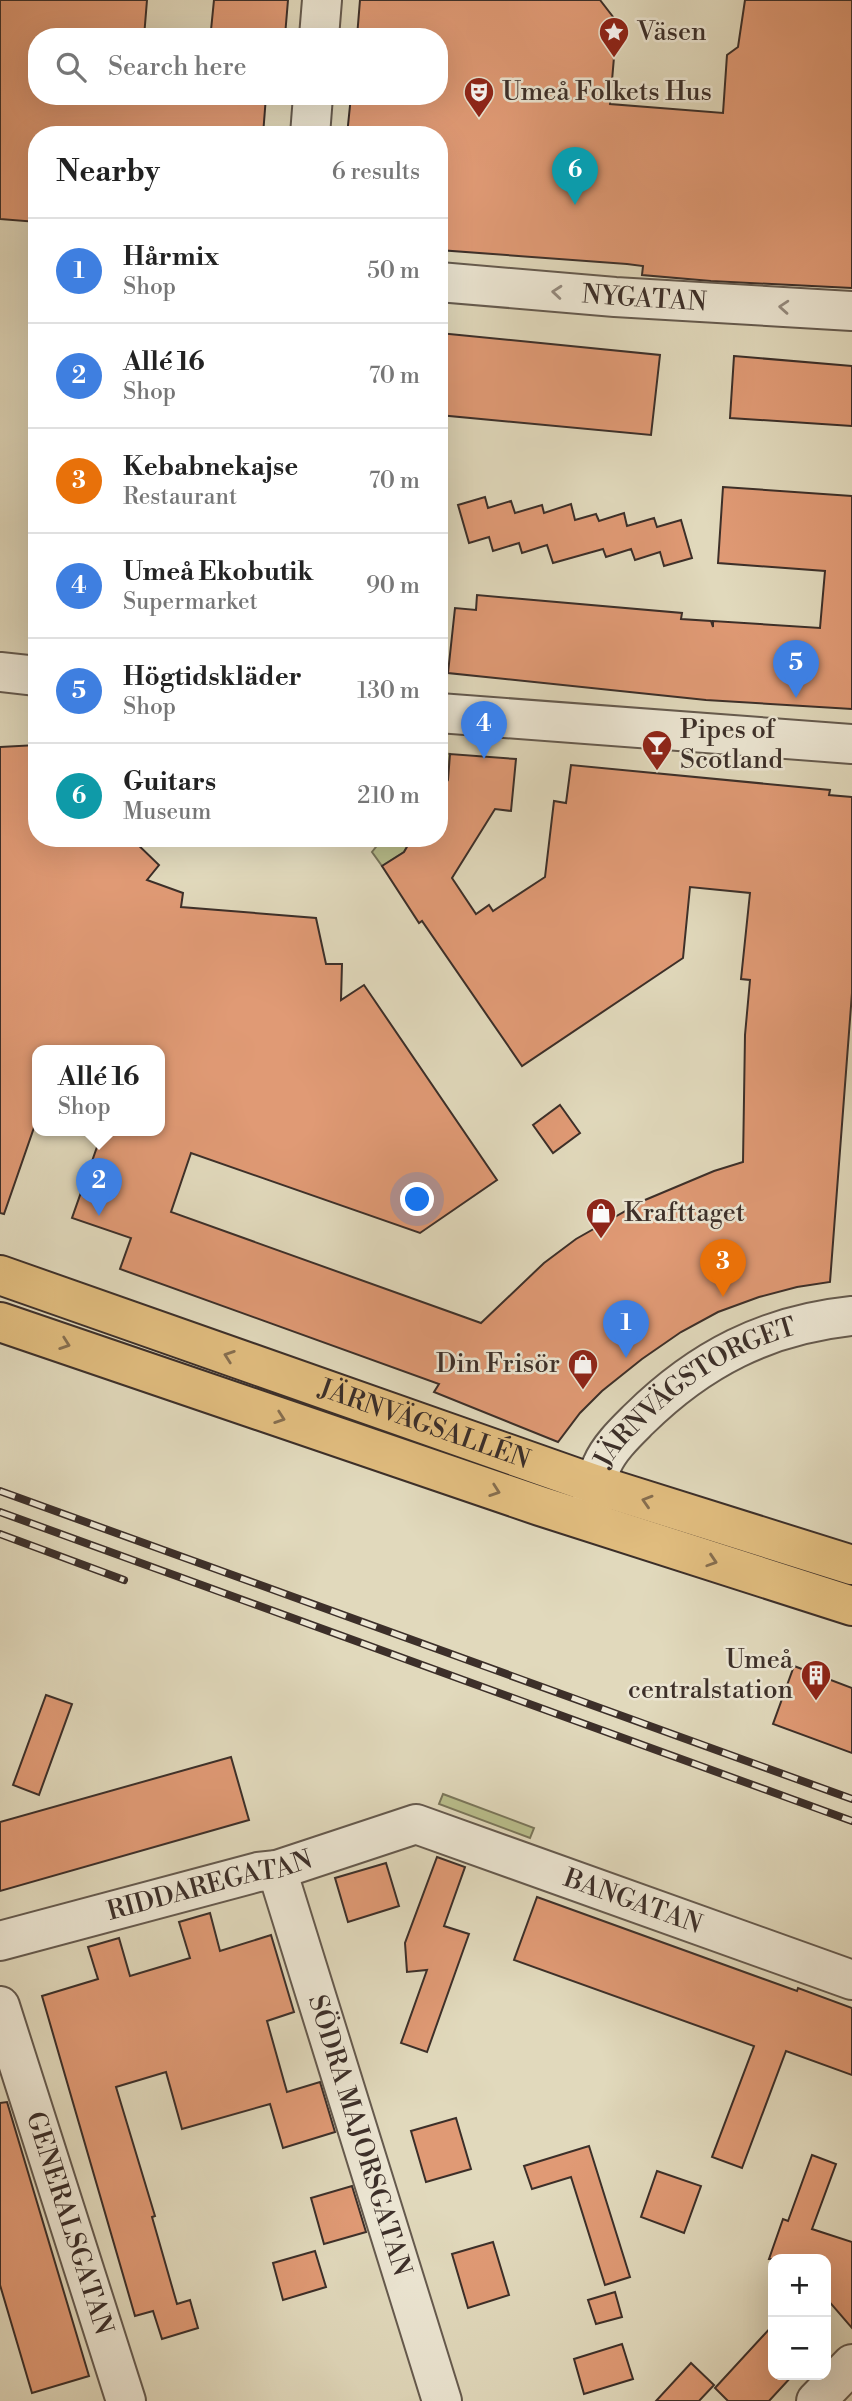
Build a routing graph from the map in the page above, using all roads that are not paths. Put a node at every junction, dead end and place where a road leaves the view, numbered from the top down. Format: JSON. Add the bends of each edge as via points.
{"nodes":[{"id":1,"x":322,"y":0,"type":"edge"},
{"id":2,"x":320,"y":28,"type":"edge"},
{"id":3,"x":312,"y":105,"type":"edge"},
{"id":4,"x":311,"y":126,"type":"edge"},
{"id":5,"x":448,"y":283,"type":"edge"},
{"id":6,"x":852,"y":311,"type":"edge"},
{"id":7,"x":0,"y":672,"type":"edge"},
{"id":8,"x":28,"y":675,"type":"edge"},
{"id":9,"x":448,"y":714,"type":"edge"},
{"id":10,"x":852,"y":744,"type":"edge"},
{"id":11,"x":0,"y":1275,"type":"edge"},
{"id":12,"x":852,"y":1317,"type":"edge"},
{"id":13,"x":0,"y":1322,"type":"edge"},
{"id":14,"x":592,"y":1502,"type":"junction"},
{"id":15,"x":852,"y":1565,"type":"edge"},
{"id":16,"x":852,"y":1606,"type":"edge"},
{"id":17,"x":416,"y":1824,"type":"joint"},
{"id":18,"x":277,"y":1870,"type":"junction"},
{"id":19,"x":0,"y":1941,"type":"edge"},
{"id":20,"x":852,"y":1980,"type":"edge"},
{"id":21,"x":0,"y":2006,"type":"edge"},
{"id":22,"x":850,"y":2371,"type":"edge"},
{"id":23,"x":126,"y":2401,"type":"edge"},
{"id":24,"x":442,"y":2401,"type":"edge"},
{"id":25,"x":816,"y":2401,"type":"edge"}],
"edges":[{"from":1,"to":2,"type":"street"},
{"from":3,"to":4,"type":"street"},
{"from":6,"to":5,"type":"street","name":"NYGATAN","one_way":true},
{"from":7,"to":8,"type":"street"},
{"from":9,"to":10,"type":"street"},
{"from":14,"to":11,"type":"main road","name":"JÄRNVÄGSALLÉN","one_way":true},
{"from":12,"to":14,"type":"street","name":"JÄRNVÄGSTORGET","via":[[797,1325],[740,1344],[698,1370],[629,1429],[602,1463]]},
{"from":13,"to":14,"type":"main road","name":"JÄRNVÄGSALLÉN","one_way":true},
{"from":15,"to":14,"type":"main road","name":"JÄRNVÄGSALLÉN","one_way":true},
{"from":14,"to":16,"type":"main road","name":"JÄRNVÄGSALLÉN","one_way":true},
{"from":17,"to":18,"type":"street","name":"RIDDAREGATAN"},
{"from":17,"to":20,"type":"street","name":"BANGATAN"},
{"from":18,"to":19,"type":"street","name":"RIDDAREGATAN"},
{"from":18,"to":24,"type":"street","name":"SÖDRA MAJORSGATAN"},
{"from":21,"to":23,"type":"street","name":"GENERALSGATAN"},
{"from":22,"to":25,"type":"street"}]}
